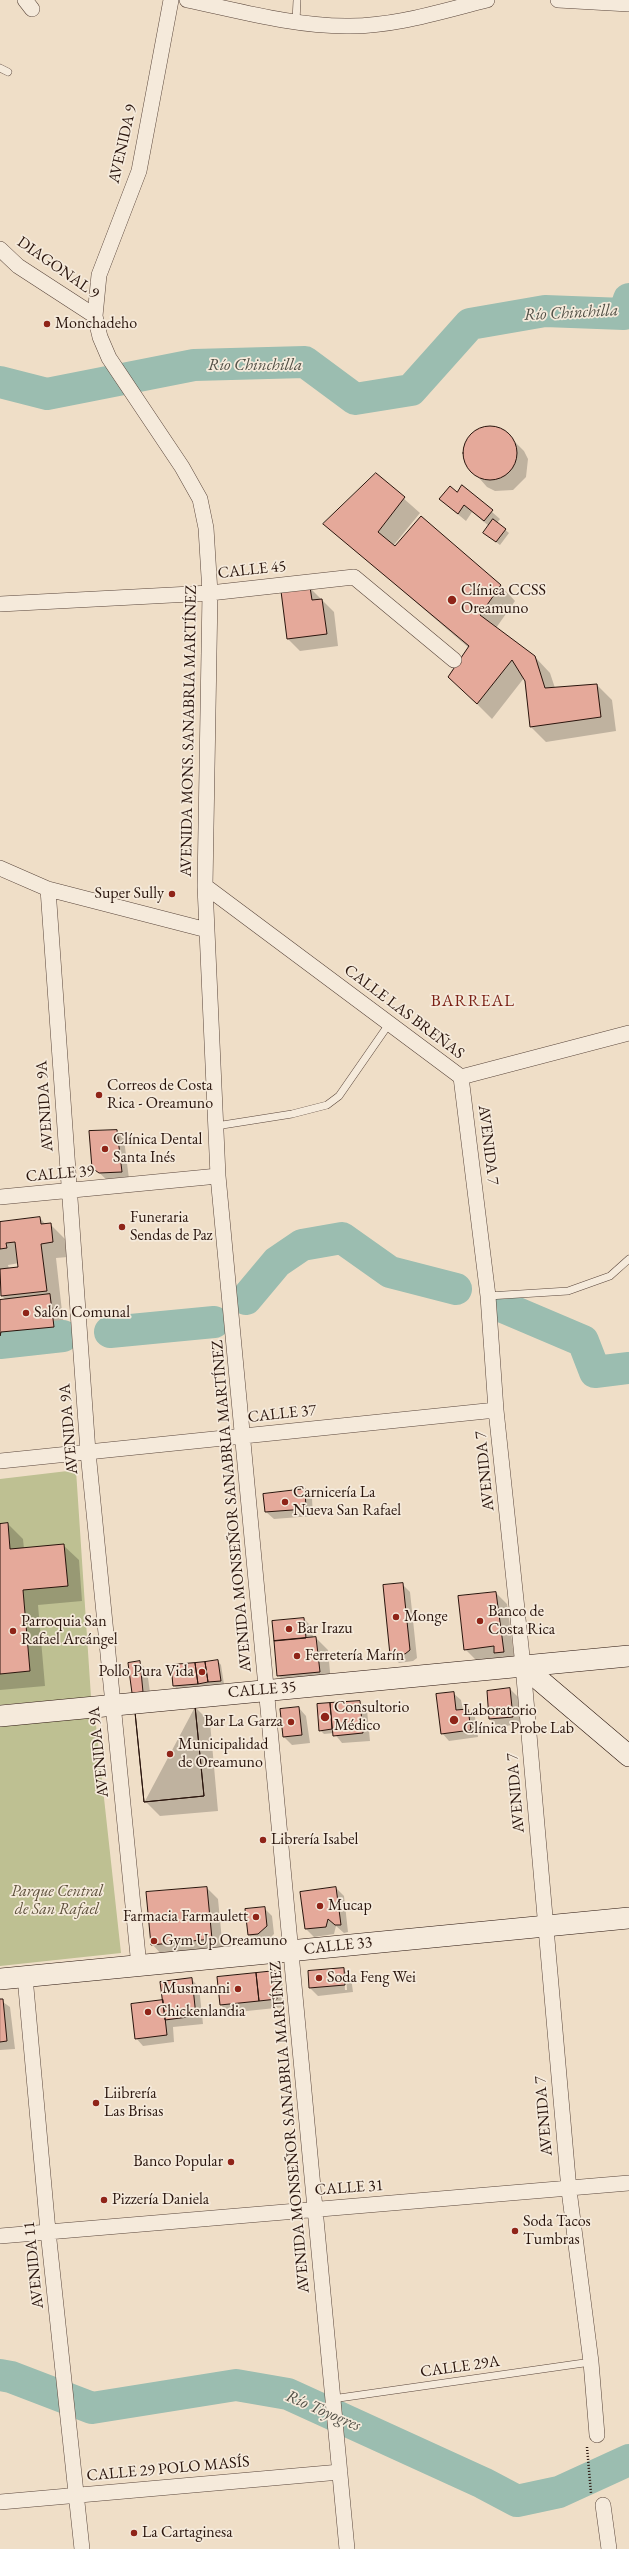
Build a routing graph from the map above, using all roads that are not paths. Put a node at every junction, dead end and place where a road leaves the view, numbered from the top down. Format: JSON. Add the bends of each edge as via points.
{"nodes":[{"id":1,"x":171,"y":0,"type":"edge"},
{"id":2,"x":187,"y":0,"type":"edge"},
{"id":3,"x":297,"y":0,"type":"edge"},
{"id":4,"x":487,"y":0,"type":"edge"},
{"id":5,"x":558,"y":0,"type":"edge"},
{"id":6,"x":629,"y":4,"type":"edge"},
{"id":7,"x":296,"y":22,"type":"junction"},
{"id":8,"x":0,"y":68,"type":"edge"},
{"id":9,"x":8,"y":72,"type":"dead end"},
{"id":10,"x":0,"y":249,"type":"edge"},
{"id":11,"x":95,"y":316,"type":"junction"},
{"id":12,"x":210,"y":593,"type":"junction"},
{"id":13,"x":0,"y":604,"type":"edge"},
{"id":14,"x":454,"y":660,"type":"dead end"},
{"id":15,"x":0,"y":868,"type":"edge"},
{"id":16,"x":205,"y":886,"type":"junction"},
{"id":17,"x":48,"y":888,"type":"junction"},
{"id":18,"x":207,"y":930,"type":"junction"},
{"id":19,"x":390,"y":1024,"type":"junction"},
{"id":20,"x":629,"y":1033,"type":"edge"},
{"id":21,"x":461,"y":1077,"type":"junction"},
{"id":22,"x":216,"y":1126,"type":"junction"},
{"id":23,"x":218,"y":1176,"type":"junction"},
{"id":24,"x":69,"y":1191,"type":"junction"},
{"id":25,"x":0,"y":1197,"type":"edge"},
{"id":26,"x":629,"y":1259,"type":"edge"},
{"id":27,"x":488,"y":1296,"type":"junction"},
{"id":28,"x":496,"y":1410,"type":"junction"},
{"id":29,"x":244,"y":1436,"type":"junction"},
{"id":30,"x":88,"y":1452,"type":"junction"},
{"id":31,"x":0,"y":1461,"type":"edge"},
{"id":32,"x":629,"y":1656,"type":"edge"},
{"id":33,"x":523,"y":1666,"type":"junction"},
{"id":34,"x":268,"y":1689,"type":"junction"},
{"id":35,"x":112,"y":1704,"type":"junction"},
{"id":36,"x":0,"y":1716,"type":"edge"},
{"id":37,"x":629,"y":1756,"type":"edge"},
{"id":38,"x":629,"y":1918,"type":"edge"},
{"id":39,"x":546,"y":1926,"type":"junction"},
{"id":40,"x":292,"y":1951,"type":"junction"},
{"id":41,"x":139,"y":1966,"type":"junction"},
{"id":42,"x":25,"y":1977,"type":"junction"},
{"id":43,"x":0,"y":1979,"type":"edge"},
{"id":44,"x":629,"y":2183,"type":"edge"},
{"id":45,"x":569,"y":2190,"type":"junction"},
{"id":46,"x":316,"y":2208,"type":"junction"},
{"id":47,"x":48,"y":2231,"type":"junction"},
{"id":48,"x":0,"y":2236,"type":"edge"},
{"id":49,"x":591,"y":2362,"type":"junction"},
{"id":50,"x":333,"y":2401,"type":"junction"},
{"id":51,"x":597,"y":2435,"type":"dead end"},
{"id":52,"x":340,"y":2472,"type":"junction"},
{"id":53,"x":77,"y":2495,"type":"junction"},
{"id":54,"x":0,"y":2502,"type":"edge"},
{"id":55,"x":598,"y":2503,"type":"road end"},
{"id":56,"x":82,"y":2549,"type":"edge"},
{"id":57,"x":347,"y":2549,"type":"edge"},
{"id":58,"x":609,"y":2549,"type":"edge"}],
"edges":[{"from":1,"to":11,"type":"street","name":"AVENIDA 9","via":[[138,171],[99,275]]},
{"from":2,"to":7,"type":"street"},
{"from":3,"to":7,"type":"lane"},
{"from":4,"to":7,"type":"street","via":[[388,23],[347,26]]},
{"from":5,"to":6,"type":"street"},
{"from":8,"to":9,"type":"lane"},
{"from":10,"to":11,"type":"street","name":"DIAGONAL 9","via":[[18,266]]},
{"from":11,"to":12,"type":"street","name":"AVENIDA MONS. SANABRIA MARTÍNEZ","via":[[109,358],[200,499],[206,528]]},
{"from":12,"to":13,"type":"street","name":"CALLE 45"},
{"from":12,"to":14,"type":"street","name":"CALLE 45","via":[[354,577]]},
{"from":12,"to":16,"type":"street","name":"AVENIDA MONS. SANABRIA MARTÍNEZ"},
{"from":15,"to":17,"type":"street"},
{"from":16,"to":18,"type":"street","name":"AVENIDA MONS. SANABRIA MARTÍNEZ"},
{"from":16,"to":19,"type":"street","name":"CALLE LAS BREÑAS"},
{"from":17,"to":18,"type":"street"},
{"from":17,"to":24,"type":"street","name":"AVENIDA 9A"},
{"from":18,"to":22,"type":"street","name":"AVENIDA MONS. SANABRIA MARTÍNEZ"},
{"from":19,"to":21,"type":"street","name":"CALLE LAS BREÑAS"},
{"from":19,"to":22,"type":"lane","via":[[339,1096],[327,1105],[292,1114]]},
{"from":20,"to":21,"type":"street","name":"CALLE LAS BREÑAS"},
{"from":21,"to":27,"type":"street","name":"AVENIDA 7"},
{"from":22,"to":23,"type":"street","name":"AVENIDA MONS. SANABRIA MARTÍNEZ"},
{"from":23,"to":24,"type":"street","name":"CALLE 39"},
{"from":23,"to":29,"type":"street","name":"AVENIDA MONSEÑOR SANABRIA MARTÍNEZ"},
{"from":24,"to":25,"type":"street","name":"CALLE 39"},
{"from":24,"to":30,"type":"street","name":"AVENIDA 9A"},
{"from":26,"to":27,"type":"lane","via":[[610,1276],[568,1291]]},
{"from":27,"to":28,"type":"street","name":"AVENIDA 7"},
{"from":28,"to":29,"type":"street","name":"CALLE 37"},
{"from":28,"to":33,"type":"street","name":"AVENIDA 7"},
{"from":29,"to":30,"type":"street","name":"CALLE 37"},
{"from":29,"to":34,"type":"street","name":"AVENIDA MONSEÑOR SANABRIA MARTÍNEZ"},
{"from":30,"to":31,"type":"street","name":"CALLE 37"},
{"from":30,"to":35,"type":"street","name":"AVENIDA 9A"},
{"from":32,"to":33,"type":"main road","name":"CALLE 35"},
{"from":33,"to":34,"type":"main road","name":"CALLE 35"},
{"from":33,"to":37,"type":"main road"},
{"from":33,"to":39,"type":"street","name":"AVENIDA 7"},
{"from":34,"to":35,"type":"main road","name":"CALLE 35"},
{"from":34,"to":40,"type":"street","name":"AVENIDA MONSEÑOR SANABRIA MARTÍNEZ"},
{"from":35,"to":36,"type":"main road","name":"CALLE 35"},
{"from":35,"to":41,"type":"street","name":"AVENIDA 9A"},
{"from":38,"to":39,"type":"main road","name":"CALLE 33"},
{"from":39,"to":40,"type":"main road","name":"CALLE 33"},
{"from":39,"to":45,"type":"street","name":"AVENIDA 7"},
{"from":40,"to":41,"type":"main road","name":"CALLE 33"},
{"from":40,"to":46,"type":"street","name":"AVENIDA MONSEÑOR SANABRIA MARTÍNEZ"},
{"from":41,"to":42,"type":"main road","name":"CALLE 33"},
{"from":42,"to":43,"type":"main road","name":"CALLE 33"},
{"from":42,"to":47,"type":"street","name":"AVENIDA 11"},
{"from":44,"to":45,"type":"street","name":"CALLE 31"},
{"from":45,"to":46,"type":"street","name":"CALLE 31"},
{"from":45,"to":49,"type":"street","name":"AVENIDA 7"},
{"from":46,"to":47,"type":"street","name":"CALLE 31"},
{"from":46,"to":50,"type":"street","name":"AVENIDA MONSEÑOR SANABRIA MARTÍNEZ"},
{"from":47,"to":48,"type":"street","name":"CALLE 31"},
{"from":47,"to":53,"type":"street","name":"AVENIDA 11"},
{"from":49,"to":50,"type":"lane","name":"CALLE 29A"},
{"from":49,"to":51,"type":"street","name":"AVENIDA 7"},
{"from":50,"to":52,"type":"street","name":"AVENIDA MONSEÑOR SANABRIA MARTÍNEZ"},
{"from":52,"to":53,"type":"street","name":"CALLE 29 POLO MASÍS"},
{"from":52,"to":57,"type":"street","name":"AVENIDA MONSEÑOR SANABRIA MARTÍNEZ"},
{"from":53,"to":54,"type":"street","name":"CALLE 29 POLO MASÍS"},
{"from":53,"to":56,"type":"street","name":"AVENIDA 11"},
{"from":55,"to":58,"type":"street"}]}
